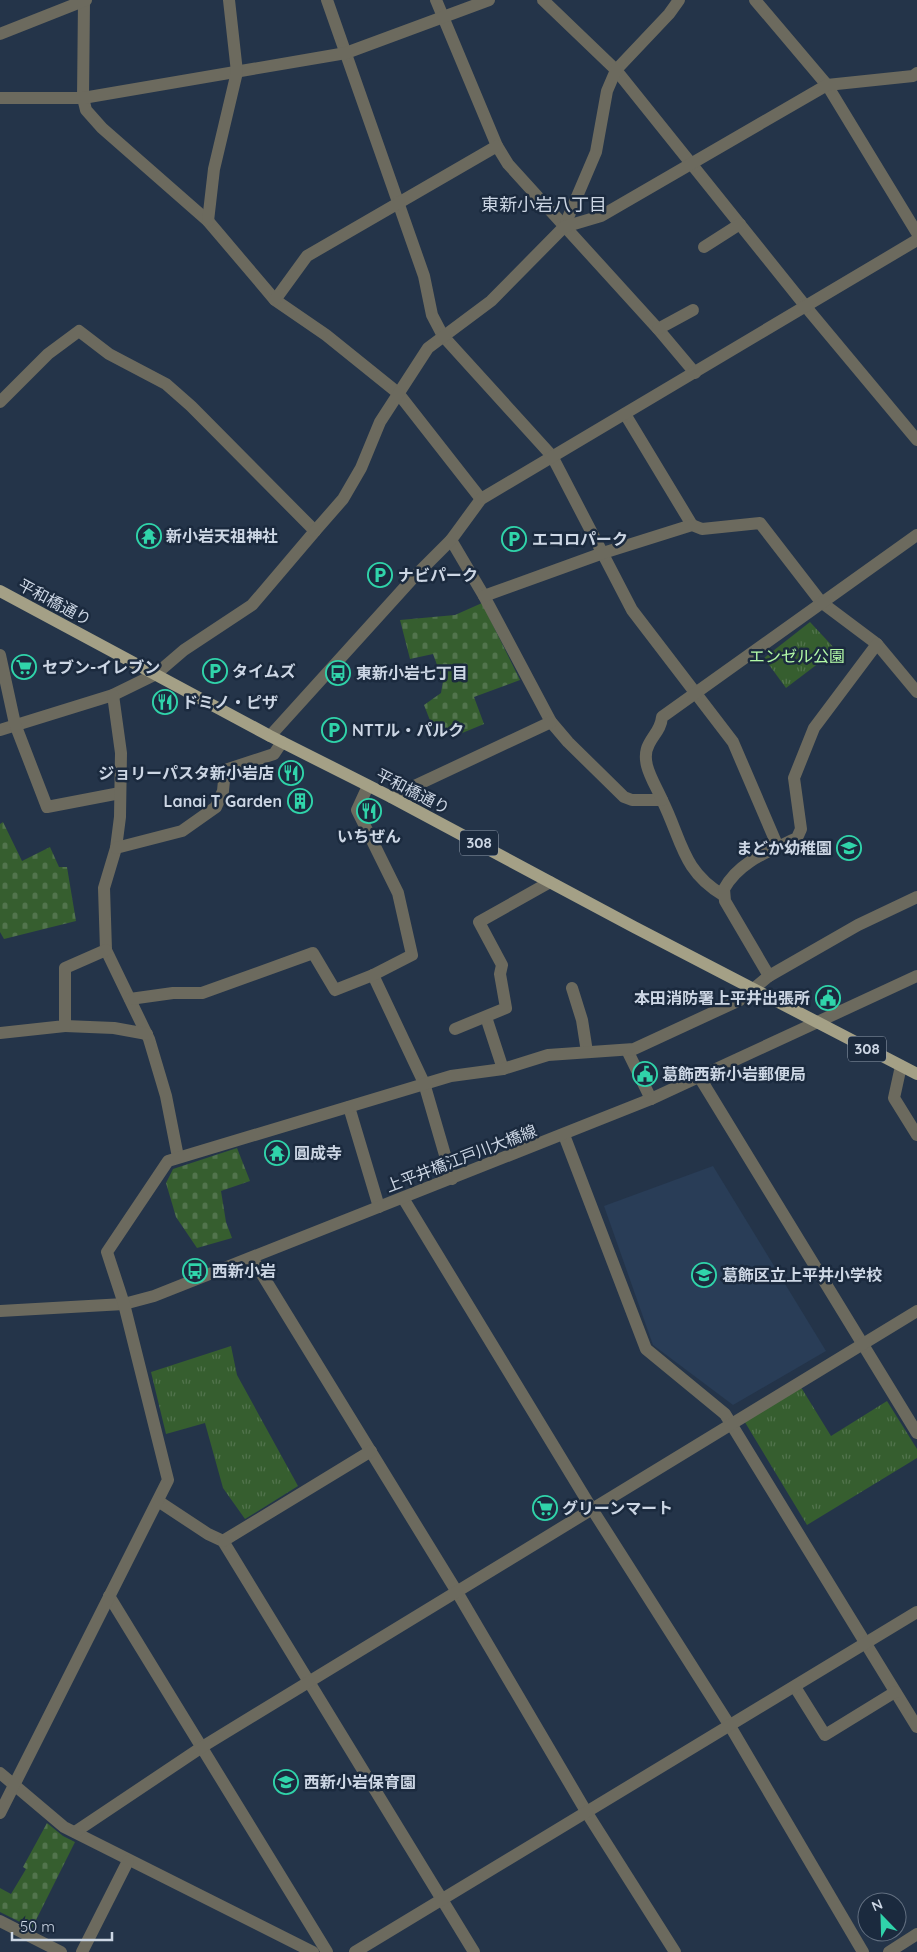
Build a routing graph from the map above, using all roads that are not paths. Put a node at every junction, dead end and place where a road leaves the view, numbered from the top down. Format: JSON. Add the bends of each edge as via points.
{"nodes":[{"id":1,"x":85,"y":0,"type":"edge"},
{"id":2,"x":229,"y":0,"type":"edge"},
{"id":3,"x":327,"y":0,"type":"edge"},
{"id":4,"x":436,"y":0,"type":"edge"},
{"id":5,"x":489,"y":0,"type":"edge"},
{"id":6,"x":543,"y":0,"type":"edge"},
{"id":7,"x":679,"y":0,"type":"edge"},
{"id":8,"x":755,"y":0,"type":"edge"},
{"id":9,"x":444,"y":18,"type":"junction"},
{"id":10,"x":0,"y":34,"type":"edge"},
{"id":11,"x":346,"y":53,"type":"junction"},
{"id":12,"x":616,"y":70,"type":"junction"},
{"id":13,"x":237,"y":72,"type":"junction"},
{"id":14,"x":917,"y":73,"type":"edge"},
{"id":15,"x":827,"y":85,"type":"junction"},
{"id":16,"x":0,"y":98,"type":"edge"},
{"id":17,"x":83,"y":98,"type":"junction"},
{"id":18,"x":497,"y":146,"type":"junction"},
{"id":19,"x":692,"y":164,"type":"junction"},
{"id":20,"x":398,"y":205,"type":"junction"},
{"id":21,"x":208,"y":222,"type":"junction"},
{"id":22,"x":740,"y":224,"type":"junction"},
{"id":23,"x":564,"y":226,"type":"junction"},
{"id":24,"x":917,"y":234,"type":"edge"},
{"id":25,"x":917,"y":240,"type":"edge"},
{"id":26,"x":704,"y":247,"type":"dead end"},
{"id":27,"x":275,"y":300,"type":"junction"},
{"id":28,"x":806,"y":307,"type":"junction"},
{"id":29,"x":693,"y":310,"type":"dead end"},
{"id":30,"x":658,"y":329,"type":"junction"},
{"id":31,"x":443,"y":336,"type":"junction"},
{"id":32,"x":695,"y":373,"type":"junction"},
{"id":33,"x":398,"y":393,"type":"junction"},
{"id":34,"x":0,"y":402,"type":"edge"},
{"id":35,"x":625,"y":414,"type":"junction"},
{"id":36,"x":917,"y":440,"type":"edge"},
{"id":37,"x":552,"y":456,"type":"junction"},
{"id":38,"x":481,"y":499,"type":"junction"},
{"id":39,"x":692,"y":526,"type":"junction"},
{"id":40,"x":315,"y":531,"type":"junction"},
{"id":41,"x":917,"y":535,"type":"edge"},
{"id":42,"x":451,"y":540,"type":"junction"},
{"id":43,"x":603,"y":553,"type":"junction"},
{"id":44,"x":0,"y":591,"type":"edge"},
{"id":45,"x":484,"y":596,"type":"junction"},
{"id":46,"x":821,"y":602,"type":"junction"},
{"id":47,"x":877,"y":644,"type":"junction"},
{"id":48,"x":0,"y":655,"type":"edge"},
{"id":49,"x":156,"y":674,"type":"junction"},
{"id":50,"x":694,"y":692,"type":"junction"},
{"id":51,"x":917,"y":692,"type":"edge"},
{"id":52,"x":113,"y":695,"type":"junction"},
{"id":53,"x":551,"y":722,"type":"junction"},
{"id":54,"x":15,"y":724,"type":"junction"},
{"id":55,"x":0,"y":730,"type":"edge"},
{"id":56,"x":270,"y":736,"type":"junction"},
{"id":57,"x":282,"y":742,"type":"junction"},
{"id":58,"x":368,"y":786,"type":"junction"},
{"id":59,"x":120,"y":793,"type":"junction"},
{"id":60,"x":391,"y":797,"type":"junction"},
{"id":61,"x":662,"y":800,"type":"junction"},
{"id":62,"x":778,"y":847,"type":"junction"},
{"id":63,"x":116,"y":848,"type":"junction"},
{"id":64,"x":550,"y":882,"type":"junction"},
{"id":65,"x":723,"y":895,"type":"junction"},
{"id":66,"x":917,"y":897,"type":"edge"},
{"id":67,"x":106,"y":950,"type":"junction"},
{"id":68,"x":373,"y":975,"type":"junction"},
{"id":69,"x":769,"y":976,"type":"junction"},
{"id":70,"x":917,"y":976,"type":"edge"},
{"id":71,"x":572,"y":988,"type":"dead end"},
{"id":72,"x":753,"y":990,"type":"junction"},
{"id":73,"x":130,"y":999,"type":"junction"},
{"id":74,"x":486,"y":1016,"type":"junction"},
{"id":75,"x":818,"y":1023,"type":"junction"},
{"id":76,"x":65,"y":1026,"type":"junction"},
{"id":77,"x":455,"y":1029,"type":"dead end"},
{"id":78,"x":0,"y":1033,"type":"edge"},
{"id":79,"x":146,"y":1034,"type":"junction"},
{"id":80,"x":627,"y":1050,"type":"junction"},
{"id":81,"x":587,"y":1052,"type":"junction"},
{"id":82,"x":902,"y":1066,"type":"junction"},
{"id":83,"x":504,"y":1069,"type":"junction"},
{"id":84,"x":917,"y":1074,"type":"edge"},
{"id":85,"x":700,"y":1078,"type":"junction"},
{"id":86,"x":424,"y":1083,"type":"junction"},
{"id":87,"x":651,"y":1100,"type":"junction"},
{"id":88,"x":349,"y":1107,"type":"junction"},
{"id":89,"x":564,"y":1135,"type":"junction"},
{"id":90,"x":917,"y":1135,"type":"edge"},
{"id":91,"x":178,"y":1157,"type":"junction"},
{"id":92,"x":452,"y":1179,"type":"junction"},
{"id":93,"x":403,"y":1198,"type":"junction"},
{"id":94,"x":380,"y":1207,"type":"junction"},
{"id":95,"x":252,"y":1258,"type":"junction"},
{"id":96,"x":124,"y":1304,"type":"junction"},
{"id":97,"x":0,"y":1311,"type":"edge"},
{"id":98,"x":917,"y":1311,"type":"edge"},
{"id":99,"x":862,"y":1345,"type":"junction"},
{"id":100,"x":732,"y":1424,"type":"junction"},
{"id":101,"x":917,"y":1433,"type":"edge"},
{"id":102,"x":371,"y":1451,"type":"junction"},
{"id":103,"x":158,"y":1501,"type":"junction"},
{"id":104,"x":592,"y":1509,"type":"junction"},
{"id":105,"x":223,"y":1541,"type":"junction"},
{"id":106,"x":457,"y":1592,"type":"junction"},
{"id":107,"x":109,"y":1596,"type":"junction"},
{"id":108,"x":917,"y":1612,"type":"edge"},
{"id":109,"x":865,"y":1642,"type":"junction"},
{"id":110,"x":308,"y":1682,"type":"junction"},
{"id":111,"x":795,"y":1687,"type":"junction"},
{"id":112,"x":895,"y":1692,"type":"junction"},
{"id":113,"x":730,"y":1726,"type":"junction"},
{"id":114,"x":917,"y":1727,"type":"edge"},
{"id":115,"x":202,"y":1746,"type":"junction"},
{"id":116,"x":0,"y":1772,"type":"edge"},
{"id":117,"x":14,"y":1785,"type":"junction"},
{"id":118,"x":587,"y":1813,"type":"junction"},
{"id":119,"x":0,"y":1814,"type":"edge"},
{"id":120,"x":75,"y":1832,"type":"junction"},
{"id":121,"x":128,"y":1861,"type":"junction"},
{"id":122,"x":443,"y":1900,"type":"junction"},
{"id":123,"x":0,"y":1921,"type":"edge"},
{"id":124,"x":917,"y":1934,"type":"edge"},
{"id":125,"x":61,"y":1952,"type":"edge"},
{"id":126,"x":82,"y":1952,"type":"edge"},
{"id":127,"x":313,"y":1952,"type":"edge"},
{"id":128,"x":327,"y":1952,"type":"edge"},
{"id":129,"x":355,"y":1952,"type":"edge"},
{"id":130,"x":474,"y":1952,"type":"edge"},
{"id":131,"x":675,"y":1952,"type":"edge"},
{"id":132,"x":863,"y":1952,"type":"edge"},
{"id":133,"x":889,"y":1952,"type":"edge"}],
"edges":[{"from":1,"to":10,"type":"street"},
{"from":1,"to":17,"type":"street"},
{"from":2,"to":13,"type":"street"},
{"from":3,"to":11,"type":"street"},
{"from":4,"to":9,"type":"street"},
{"from":5,"to":9,"type":"street"},
{"from":6,"to":12,"type":"street"},
{"from":7,"to":12,"type":"street"},
{"from":8,"to":15,"type":"street"},
{"from":9,"to":11,"type":"street"},
{"from":9,"to":18,"type":"street"},
{"from":11,"to":13,"type":"street"},
{"from":11,"to":20,"type":"street"},
{"from":12,"to":19,"type":"street"},
{"from":12,"to":23,"type":"street","via":[[606,91],[596,152]]},
{"from":13,"to":17,"type":"street"},
{"from":13,"to":21,"type":"street","via":[[214,169]]},
{"from":14,"to":15,"type":"street"},
{"from":15,"to":19,"type":"street"},
{"from":15,"to":24,"type":"street"},
{"from":16,"to":17,"type":"street"},
{"from":17,"to":21,"type":"street","via":[[86,110],[102,128]]},
{"from":18,"to":20,"type":"street"},
{"from":18,"to":23,"type":"street","via":[[508,164]]},
{"from":19,"to":22,"type":"street"},
{"from":19,"to":23,"type":"street","via":[[601,216]]},
{"from":20,"to":27,"type":"street","via":[[307,256]]},
{"from":20,"to":31,"type":"street","via":[[424,276],[432,315]]},
{"from":21,"to":27,"type":"street"},
{"from":22,"to":26,"type":"street"},
{"from":22,"to":28,"type":"street"},
{"from":23,"to":30,"type":"street"},
{"from":23,"to":31,"type":"street","via":[[491,301]]},
{"from":25,"to":28,"type":"street"},
{"from":27,"to":33,"type":"street","via":[[326,334]]},
{"from":28,"to":32,"type":"street"},
{"from":28,"to":36,"type":"street"},
{"from":29,"to":30,"type":"street"},
{"from":30,"to":32,"type":"street"},
{"from":31,"to":33,"type":"street","via":[[428,348]]},
{"from":31,"to":37,"type":"street"},
{"from":32,"to":35,"type":"street"},
{"from":33,"to":38,"type":"street"},
{"from":33,"to":40,"type":"street","via":[[380,422],[361,468],[343,499]]},
{"from":34,"to":40,"type":"street","via":[[48,354],[79,331],[109,354],[166,384]]},
{"from":35,"to":37,"type":"street"},
{"from":35,"to":39,"type":"street"},
{"from":37,"to":38,"type":"street"},
{"from":37,"to":43,"type":"street"},
{"from":38,"to":42,"type":"street"},
{"from":39,"to":43,"type":"street"},
{"from":39,"to":46,"type":"street","via":[[702,529],[760,523]]},
{"from":40,"to":49,"type":"street","via":[[252,605],[184,650]]},
{"from":41,"to":46,"type":"street"},
{"from":42,"to":45,"type":"street"},
{"from":42,"to":56,"type":"street"},
{"from":43,"to":45,"type":"street"},
{"from":43,"to":50,"type":"street","via":[[632,610]]},
{"from":44,"to":49,"type":"main road","name":"平和橋通り","number":"308"},
{"from":45,"to":53,"type":"street"},
{"from":46,"to":47,"type":"street"},
{"from":46,"to":50,"type":"street"},
{"from":47,"to":51,"type":"street"},
{"from":47,"to":62,"type":"street","via":[[814,728],[794,778],[801,829],[797,838]]},
{"from":48,"to":54,"type":"street"},
{"from":49,"to":52,"type":"street"},
{"from":49,"to":56,"type":"main road","name":"平和橋通り","number":"308"},
{"from":50,"to":61,"type":"street","via":[[662,717],[645,756],[646,766]]},
{"from":50,"to":62,"type":"street","via":[[733,742]]},
{"from":52,"to":54,"type":"street"},
{"from":52,"to":59,"type":"street","via":[[121,753]]},
{"from":53,"to":60,"type":"street"},
{"from":53,"to":61,"type":"street","via":[[624,797]]},
{"from":54,"to":55,"type":"street"},
{"from":54,"to":59,"type":"street","via":[[47,807]]},
{"from":56,"to":57,"type":"main road","name":"平和橋通り","number":"308"},
{"from":57,"to":58,"type":"main road","name":"平和橋通り","number":"308"},
{"from":57,"to":63,"type":"street","via":[[274,754],[225,770],[223,790],[216,807],[182,831]]},
{"from":58,"to":60,"type":"main road","name":"平和橋通り","number":"308"},
{"from":58,"to":68,"type":"street","via":[[356,810],[398,893],[412,955]]},
{"from":59,"to":63,"type":"street"},
{"from":60,"to":64,"type":"main road","name":"平和橋通り","number":"308"},
{"from":61,"to":65,"type":"street","via":[[689,865],[700,879]]},
{"from":62,"to":65,"type":"street","via":[[762,853],[738,870]]},
{"from":63,"to":67,"type":"street","via":[[104,888]]},
{"from":64,"to":72,"type":"main road","name":"平和橋通り","number":"308"},
{"from":64,"to":74,"type":"street","via":[[479,922],[502,965],[500,974],[506,1008]]},
{"from":65,"to":69,"type":"street"},
{"from":66,"to":69,"type":"street","via":[[858,925]]},
{"from":67,"to":73,"type":"street"},
{"from":67,"to":76,"type":"street","via":[[65,968]]},
{"from":68,"to":73,"type":"street","via":[[335,990],[313,953],[202,993]]},
{"from":68,"to":86,"type":"street"},
{"from":69,"to":72,"type":"street"},
{"from":70,"to":75,"type":"street","name":"上平井橋江戸川大橋線"},
{"from":71,"to":81,"type":"street"},
{"from":72,"to":75,"type":"main road","name":"平和橋通り","number":"308"},
{"from":72,"to":80,"type":"street","via":[[740,1000]]},
{"from":73,"to":79,"type":"street"},
{"from":74,"to":77,"type":"street"},
{"from":74,"to":83,"type":"street"},
{"from":75,"to":82,"type":"main road","name":"平和橋通り","number":"308"},
{"from":75,"to":85,"type":"street","name":"上平井橋江戸川大橋線"},
{"from":76,"to":78,"type":"street"},
{"from":76,"to":79,"type":"street","via":[[114,1028]]},
{"from":79,"to":91,"type":"street","via":[[166,1096]]},
{"from":80,"to":81,"type":"street"},
{"from":80,"to":87,"type":"street"},
{"from":81,"to":83,"type":"street","via":[[548,1055]]},
{"from":82,"to":84,"type":"main road","name":"平和橋通り","number":"308"},
{"from":82,"to":90,"type":"street","via":[[894,1098]]},
{"from":83,"to":86,"type":"street"},
{"from":85,"to":87,"type":"street","name":"上平井橋江戸川大橋線"},
{"from":85,"to":99,"type":"street"},
{"from":86,"to":88,"type":"street"},
{"from":86,"to":92,"type":"street"},
{"from":87,"to":89,"type":"street","name":"上平井橋江戸川大橋線"},
{"from":88,"to":91,"type":"street"},
{"from":88,"to":94,"type":"street"},
{"from":89,"to":92,"type":"street","name":"上平井橋江戸川大橋線"},
{"from":89,"to":100,"type":"street","via":[[646,1349],[725,1414]]},
{"from":91,"to":96,"type":"street","via":[[168,1161],[106,1252]]},
{"from":92,"to":93,"type":"street","name":"上平井橋江戸川大橋線"},
{"from":93,"to":94,"type":"street","name":"上平井橋江戸川大橋線"},
{"from":93,"to":104,"type":"street"},
{"from":94,"to":95,"type":"street","name":"上平井橋江戸川大橋線"},
{"from":95,"to":96,"type":"street","name":"上平井橋江戸川大橋線","via":[[154,1296]]},
{"from":95,"to":102,"type":"street"},
{"from":96,"to":97,"type":"street","name":"上平井橋江戸川大橋線"},
{"from":96,"to":103,"type":"street","via":[[167,1471],[168,1480]]},
{"from":98,"to":99,"type":"street"},
{"from":99,"to":100,"type":"street"},
{"from":99,"to":101,"type":"street"},
{"from":100,"to":104,"type":"street"},
{"from":100,"to":109,"type":"street"},
{"from":102,"to":105,"type":"street"},
{"from":102,"to":106,"type":"street"},
{"from":103,"to":105,"type":"street"},
{"from":103,"to":107,"type":"street"},
{"from":104,"to":106,"type":"street"},
{"from":104,"to":113,"type":"street"},
{"from":105,"to":110,"type":"street"},
{"from":106,"to":110,"type":"street"},
{"from":106,"to":118,"type":"street"},
{"from":107,"to":115,"type":"street"},
{"from":107,"to":117,"type":"street"},
{"from":108,"to":109,"type":"street"},
{"from":109,"to":111,"type":"street"},
{"from":109,"to":112,"type":"street"},
{"from":110,"to":115,"type":"street"},
{"from":110,"to":122,"type":"street"},
{"from":111,"to":112,"type":"street","via":[[825,1735]]},
{"from":111,"to":113,"type":"street"},
{"from":112,"to":114,"type":"street"},
{"from":113,"to":118,"type":"street"},
{"from":113,"to":132,"type":"street"},
{"from":115,"to":120,"type":"street"},
{"from":115,"to":128,"type":"street"},
{"from":116,"to":117,"type":"street"},
{"from":117,"to":119,"type":"street"},
{"from":117,"to":120,"type":"street","via":[[64,1827]]},
{"from":118,"to":122,"type":"street"},
{"from":118,"to":131,"type":"street"},
{"from":120,"to":121,"type":"street"},
{"from":121,"to":126,"type":"street"},
{"from":121,"to":127,"type":"street"},
{"from":122,"to":129,"type":"street"},
{"from":122,"to":130,"type":"street"},
{"from":123,"to":125,"type":"street"},
{"from":124,"to":133,"type":"street"}]}
